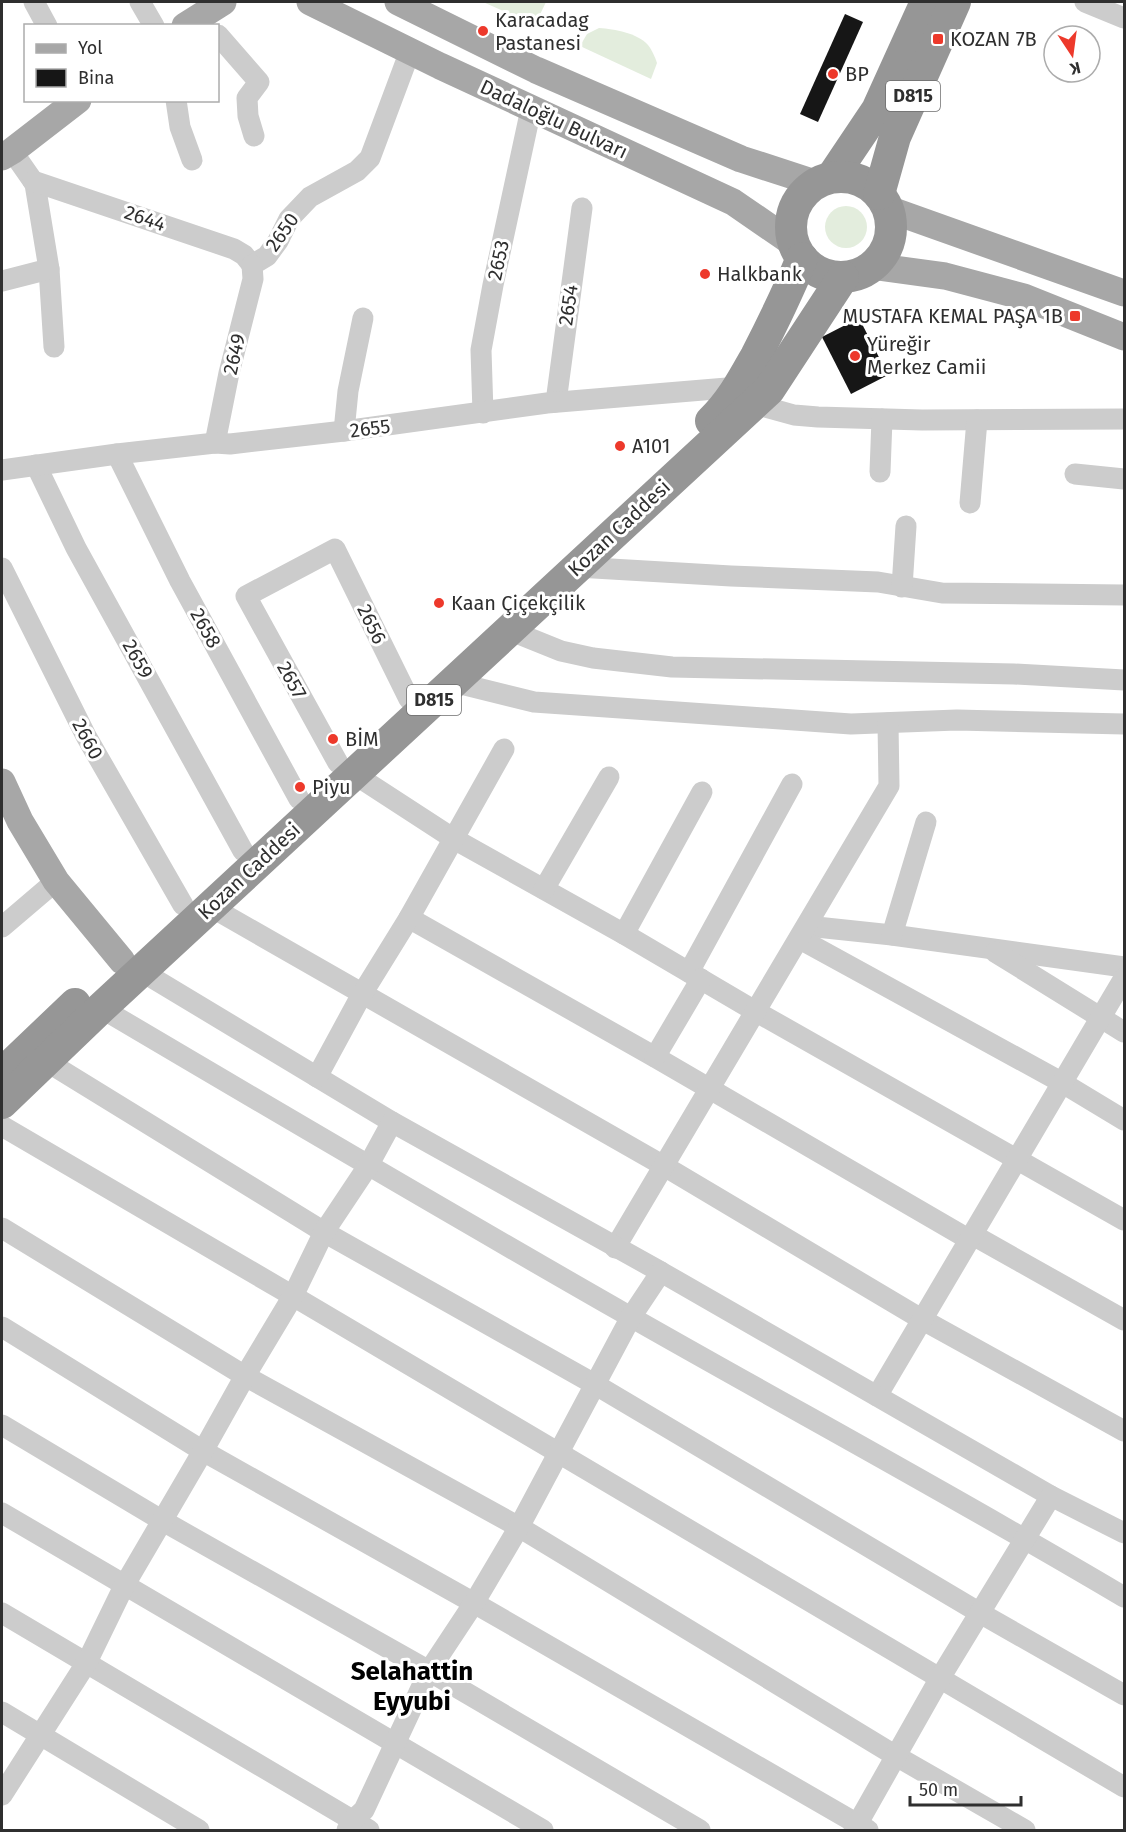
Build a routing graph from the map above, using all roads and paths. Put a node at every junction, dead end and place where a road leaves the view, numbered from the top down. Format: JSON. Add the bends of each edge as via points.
{"nodes":[{"id":1,"x":34,"y":2,"type":"edge"},
{"id":2,"x":140,"y":2,"type":"edge"},
{"id":3,"x":223,"y":2,"type":"edge"},
{"id":4,"x":310,"y":2,"type":"edge"},
{"id":5,"x":398,"y":2,"type":"edge"},
{"id":6,"x":926,"y":2,"type":"edge"},
{"id":7,"x":955,"y":2,"type":"edge"},
{"id":8,"x":1085,"y":2,"type":"edge"},
{"id":9,"x":1125,"y":18,"type":"edge"},
{"id":10,"x":46,"y":24,"type":"edge"},
{"id":11,"x":153,"y":24,"type":"edge"},
{"id":12,"x":205,"y":24,"type":"edge"},
{"id":13,"x":219,"y":42,"type":"edge"},
{"id":14,"x":410,"y":51,"type":"junction"},
{"id":15,"x":75,"y":102,"type":"edge"},
{"id":16,"x":176,"y":102,"type":"edge"},
{"id":17,"x":531,"y":109,"type":"junction"},
{"id":18,"x":254,"y":136,"type":"dead end"},
{"id":19,"x":7,"y":154,"type":"edge"},
{"id":20,"x":192,"y":160,"type":"dead end"},
{"id":21,"x":824,"y":180,"type":"junction"},
{"id":22,"x":33,"y":181,"type":"junction"},
{"id":23,"x":884,"y":201,"type":"junction"},
{"id":24,"x":582,"y":208,"type":"dead end"},
{"id":25,"x":798,"y":251,"type":"junction"},
{"id":26,"x":252,"y":265,"type":"junction"},
{"id":27,"x":872,"y":266,"type":"junction"},
{"id":28,"x":49,"y":269,"type":"junction"},
{"id":29,"x":843,"y":277,"type":"junction"},
{"id":30,"x":2,"y":281,"type":"edge"},
{"id":31,"x":1125,"y":293,"type":"edge"},
{"id":32,"x":363,"y":318,"type":"dead end"},
{"id":33,"x":1125,"y":337,"type":"edge"},
{"id":34,"x":54,"y":347,"type":"dead end"},
{"id":35,"x":747,"y":395,"type":"junction"},
{"id":36,"x":556,"y":402,"type":"junction"},
{"id":37,"x":483,"y":413,"type":"junction"},
{"id":38,"x":882,"y":419,"type":"junction"},
{"id":39,"x":1125,"y":419,"type":"edge"},
{"id":40,"x":977,"y":420,"type":"junction"},
{"id":41,"x":344,"y":431,"type":"junction"},
{"id":42,"x":215,"y":443,"type":"junction"},
{"id":43,"x":117,"y":454,"type":"junction"},
{"id":44,"x":36,"y":465,"type":"junction"},
{"id":45,"x":2,"y":471,"type":"edge"},
{"id":46,"x":880,"y":472,"type":"dead end"},
{"id":47,"x":1075,"y":474,"type":"dead end"},
{"id":48,"x":1125,"y":479,"type":"edge"},
{"id":49,"x":970,"y":503,"type":"dead end"},
{"id":50,"x":906,"y":526,"type":"dead end"},
{"id":51,"x":335,"y":549,"type":"joint"},
{"id":52,"x":577,"y":567,"type":"junction"},
{"id":53,"x":2,"y":568,"type":"edge"},
{"id":54,"x":902,"y":587,"type":"junction"},
{"id":55,"x":1125,"y":595,"type":"edge"},
{"id":56,"x":509,"y":630,"type":"junction"},
{"id":57,"x":1125,"y":680,"type":"edge"},
{"id":58,"x":453,"y":682,"type":"junction"},
{"id":59,"x":409,"y":699,"type":"junction"},
{"id":60,"x":888,"y":723,"type":"junction"},
{"id":61,"x":1125,"y":724,"type":"edge"},
{"id":62,"x":504,"y":749,"type":"dead end"},
{"id":63,"x":346,"y":768,"type":"junction"},
{"id":64,"x":609,"y":777,"type":"dead end"},
{"id":65,"x":2,"y":782,"type":"edge"},
{"id":66,"x":792,"y":784,"type":"dead end"},
{"id":67,"x":702,"y":792,"type":"dead end"},
{"id":68,"x":299,"y":799,"type":"junction"},
{"id":69,"x":8,"y":811,"type":"edge"},
{"id":70,"x":926,"y":822,"type":"dead end"},
{"id":71,"x":454,"y":839,"type":"junction"},
{"id":72,"x":243,"y":851,"type":"junction"},
{"id":73,"x":56,"y":881,"type":"junction"},
{"id":74,"x":544,"y":889,"type":"junction"},
{"id":75,"x":197,"y":906,"type":"junction"},
{"id":76,"x":409,"y":918,"type":"junction"},
{"id":77,"x":2,"y":927,"type":"edge"},
{"id":78,"x":804,"y":932,"type":"junction"},
{"id":79,"x":624,"y":934,"type":"junction"},
{"id":80,"x":892,"y":934,"type":"junction"},
{"id":81,"x":989,"y":949,"type":"junction"},
{"id":82,"x":132,"y":966,"type":"junction"},
{"id":83,"x":1125,"y":967,"type":"edge"},
{"id":84,"x":695,"y":975,"type":"junction"},
{"id":85,"x":1125,"y":978,"type":"edge"},
{"id":86,"x":362,"y":994,"type":"junction"},
{"id":87,"x":101,"y":1008,"type":"junction"},
{"id":88,"x":755,"y":1011,"type":"junction"},
{"id":89,"x":1101,"y":1019,"type":"junction"},
{"id":90,"x":1125,"y":1032,"type":"edge"},
{"id":91,"x":655,"y":1057,"type":"junction"},
{"id":92,"x":46,"y":1061,"type":"junction"},
{"id":93,"x":2,"y":1075,"type":"edge"},
{"id":94,"x":318,"y":1077,"type":"junction"},
{"id":95,"x":1061,"y":1082,"type":"junction"},
{"id":96,"x":708,"y":1089,"type":"junction"},
{"id":97,"x":2,"y":1103,"type":"edge"},
{"id":98,"x":1125,"y":1120,"type":"edge"},
{"id":99,"x":392,"y":1122,"type":"junction"},
{"id":100,"x":2,"y":1126,"type":"edge"},
{"id":101,"x":1018,"y":1158,"type":"junction"},
{"id":102,"x":368,"y":1166,"type":"junction"},
{"id":103,"x":664,"y":1166,"type":"junction"},
{"id":104,"x":1125,"y":1220,"type":"edge"},
{"id":105,"x":2,"y":1228,"type":"edge"},
{"id":106,"x":324,"y":1232,"type":"junction"},
{"id":107,"x":971,"y":1238,"type":"junction"},
{"id":108,"x":615,"y":1248,"type":"junction"},
{"id":109,"x":661,"y":1272,"type":"junction"},
{"id":110,"x":293,"y":1296,"type":"junction"},
{"id":111,"x":631,"y":1317,"type":"junction"},
{"id":112,"x":923,"y":1320,"type":"junction"},
{"id":113,"x":1125,"y":1320,"type":"edge"},
{"id":114,"x":2,"y":1327,"type":"edge"},
{"id":115,"x":245,"y":1376,"type":"junction"},
{"id":116,"x":596,"y":1385,"type":"junction"},
{"id":117,"x":877,"y":1396,"type":"junction"},
{"id":118,"x":2,"y":1425,"type":"edge"},
{"id":119,"x":1125,"y":1431,"type":"edge"},
{"id":120,"x":203,"y":1451,"type":"junction"},
{"id":121,"x":559,"y":1454,"type":"junction"},
{"id":122,"x":1051,"y":1496,"type":"junction"},
{"id":123,"x":2,"y":1513,"type":"edge"},
{"id":124,"x":163,"y":1521,"type":"junction"},
{"id":125,"x":519,"y":1527,"type":"junction"},
{"id":126,"x":1125,"y":1533,"type":"edge"},
{"id":127,"x":1026,"y":1539,"type":"junction"},
{"id":128,"x":124,"y":1586,"type":"junction"},
{"id":129,"x":1125,"y":1597,"type":"edge"},
{"id":130,"x":474,"y":1603,"type":"junction"},
{"id":131,"x":980,"y":1612,"type":"junction"},
{"id":132,"x":2,"y":1613,"type":"edge"},
{"id":133,"x":87,"y":1662,"type":"junction"},
{"id":134,"x":429,"y":1671,"type":"junction"},
{"id":135,"x":940,"y":1678,"type":"junction"},
{"id":136,"x":1125,"y":1695,"type":"edge"},
{"id":137,"x":2,"y":1712,"type":"edge"},
{"id":138,"x":40,"y":1736,"type":"junction"},
{"id":139,"x":395,"y":1744,"type":"junction"},
{"id":140,"x":896,"y":1756,"type":"junction"},
{"id":141,"x":1125,"y":1788,"type":"edge"},
{"id":142,"x":2,"y":1795,"type":"edge"},
{"id":143,"x":356,"y":1827,"type":"edge"},
{"id":144,"x":860,"y":1828,"type":"edge"},
{"id":145,"x":199,"y":1830,"type":"edge"},
{"id":146,"x":543,"y":1830,"type":"edge"},
{"id":147,"x":700,"y":1830,"type":"edge"},
{"id":148,"x":1025,"y":1830,"type":"edge"}],
"edges":[{"from":1,"to":10,"type":"street"},
{"from":2,"to":11,"type":"street"},
{"from":3,"to":12,"type":"main road"},
{"from":4,"to":14,"type":"main road","name":"Dadaloğlu Bulvarı"},
{"from":5,"to":21,"type":"main road","name":"Dadaloğlu Bulvarı","via":[[547,75],[741,159]]},
{"from":6,"to":21,"type":"highway","number":"D815","via":[[877,110]]},
{"from":7,"to":23,"type":"highway","number":"D815","via":[[895,137]]},
{"from":8,"to":9,"type":"street"},
{"from":13,"to":18,"type":"street","via":[[259,82],[247,98]]},
{"from":14,"to":17,"type":"main road","name":"Dadaloğlu Bulvarı"},
{"from":14,"to":26,"type":"street","name":"2650","via":[[370,158],[357,171],[310,196],[289,219],[267,256]]},
{"from":15,"to":19,"type":"main road"},
{"from":16,"to":20,"type":"street"},
{"from":17,"to":25,"type":"main road","name":"Dadaloğlu Bulvarı","via":[[733,202]]},
{"from":17,"to":37,"type":"street","name":"2653","via":[[481,350]]},
{"from":19,"to":22,"type":"street"},
{"from":21,"to":23,"type":"highway","via":[[849,177],[866,183]]},
{"from":21,"to":25,"type":"highway","via":[[802,195],[794,210],[791,227]]},
{"from":22,"to":26,"type":"street","name":"2644","via":[[234,249]]},
{"from":22,"to":28,"type":"street"},
{"from":23,"to":27,"type":"highway","via":[[891,224],[890,240]]},
{"from":23,"to":31,"type":"main road"},
{"from":24,"to":36,"type":"street","name":"2654"},
{"from":25,"to":29,"type":"highway","via":[[813,268]]},
{"from":25,"to":35,"type":"highway","name":"Kozan Caddesi","number":"D815","via":[[782,306]]},
{"from":26,"to":42,"type":"street","name":"2649","via":[[253,279]]},
{"from":27,"to":29,"type":"highway"},
{"from":27,"to":33,"type":"main road","via":[[945,276],[1024,297]]},
{"from":28,"to":30,"type":"street"},
{"from":28,"to":34,"type":"street"},
{"from":29,"to":35,"type":"highway","name":"Kozan Caddesi","number":"D815","via":[[769,390]]},
{"from":32,"to":41,"type":"street"},
{"from":35,"to":36,"type":"street","name":"2655"},
{"from":35,"to":38,"type":"street","via":[[794,415]]},
{"from":35,"to":52,"type":"highway","name":"Kozan Caddesi","number":"D815"},
{"from":35,"to":59,"type":"highway","name":"Kozan Caddesi","number":"D815","via":[[722,411]]},
{"from":36,"to":37,"type":"street","name":"2655"},
{"from":37,"to":41,"type":"street","name":"2655"},
{"from":38,"to":40,"type":"street"},
{"from":38,"to":46,"type":"street"},
{"from":39,"to":40,"type":"street"},
{"from":40,"to":49,"type":"street"},
{"from":41,"to":42,"type":"street","name":"2655"},
{"from":42,"to":43,"type":"street","name":"2655"},
{"from":43,"to":44,"type":"street","name":"2655"},
{"from":43,"to":68,"type":"street","name":"2658","via":[[180,581]]},
{"from":44,"to":45,"type":"street","name":"2655"},
{"from":44,"to":72,"type":"street","name":"2659","via":[[76,548]]},
{"from":47,"to":48,"type":"street"},
{"from":50,"to":54,"type":"street"},
{"from":51,"to":59,"type":"street","name":"2656"},
{"from":51,"to":63,"type":"street","name":"2657","via":[[246,596]]},
{"from":52,"to":54,"type":"street","via":[[878,582]]},
{"from":52,"to":56,"type":"highway","name":"Kozan Caddesi","number":"D815"},
{"from":53,"to":75,"type":"street","name":"2660","via":[[86,736]]},
{"from":54,"to":55,"type":"street","via":[[942,593]]},
{"from":56,"to":57,"type":"street","via":[[561,651],[672,667]]},
{"from":56,"to":58,"type":"highway","name":"Kozan Caddesi","number":"D815"},
{"from":58,"to":60,"type":"street","via":[[534,702],[851,724]]},
{"from":58,"to":63,"type":"highway","name":"Kozan Caddesi","number":"D815"},
{"from":59,"to":63,"type":"highway","name":"Kozan Caddesi","number":"D815"},
{"from":60,"to":61,"type":"street","via":[[957,720]]},
{"from":60,"to":78,"type":"street","via":[[889,786]]},
{"from":62,"to":71,"type":"street"},
{"from":63,"to":68,"type":"highway","name":"Kozan Caddesi","number":"D815"},
{"from":63,"to":71,"type":"street"},
{"from":63,"to":75,"type":"highway","name":"Kozan Caddesi","number":"D815"},
{"from":64,"to":74,"type":"street"},
{"from":65,"to":69,"type":"main road"},
{"from":66,"to":84,"type":"street"},
{"from":67,"to":79,"type":"street"},
{"from":68,"to":72,"type":"highway","name":"Kozan Caddesi","number":"D815"},
{"from":69,"to":73,"type":"main road"},
{"from":70,"to":80,"type":"street"},
{"from":71,"to":74,"type":"street"},
{"from":71,"to":76,"type":"street"},
{"from":72,"to":75,"type":"highway","name":"Kozan Caddesi","number":"D815"},
{"from":73,"to":77,"type":"street"},
{"from":73,"to":82,"type":"main road"},
{"from":74,"to":79,"type":"street"},
{"from":75,"to":82,"type":"highway","name":"Kozan Caddesi","number":"D815"},
{"from":75,"to":86,"type":"street"},
{"from":76,"to":86,"type":"street"},
{"from":76,"to":91,"type":"street"},
{"from":78,"to":80,"type":"street"},
{"from":78,"to":88,"type":"street"},
{"from":78,"to":95,"type":"street"},
{"from":79,"to":84,"type":"street"},
{"from":80,"to":81,"type":"street"},
{"from":81,"to":83,"type":"street"},
{"from":81,"to":89,"type":"street"},
{"from":82,"to":87,"type":"highway","name":"Kozan Caddesi","number":"D815"},
{"from":82,"to":93,"type":"highway","name":"Kozan Caddesi","number":"D815","via":[[40,1036]]},
{"from":82,"to":94,"type":"street"},
{"from":84,"to":88,"type":"street"},
{"from":84,"to":91,"type":"street"},
{"from":85,"to":89,"type":"street"},
{"from":86,"to":94,"type":"street"},
{"from":86,"to":103,"type":"street"},
{"from":87,"to":92,"type":"highway","name":"Kozan Caddesi","number":"D815"},
{"from":87,"to":102,"type":"street"},
{"from":88,"to":96,"type":"street"},
{"from":88,"to":101,"type":"street"},
{"from":89,"to":90,"type":"street"},
{"from":89,"to":95,"type":"street"},
{"from":91,"to":96,"type":"street"},
{"from":92,"to":97,"type":"highway","name":"Kozan Caddesi","number":"D815"},
{"from":92,"to":106,"type":"street"},
{"from":94,"to":99,"type":"street"},
{"from":95,"to":98,"type":"street"},
{"from":95,"to":101,"type":"street"},
{"from":96,"to":103,"type":"street"},
{"from":96,"to":107,"type":"street"},
{"from":99,"to":102,"type":"street"},
{"from":99,"to":108,"type":"street"},
{"from":100,"to":110,"type":"street"},
{"from":101,"to":104,"type":"street"},
{"from":101,"to":107,"type":"street"},
{"from":102,"to":106,"type":"street"},
{"from":102,"to":111,"type":"street"},
{"from":103,"to":108,"type":"street"},
{"from":103,"to":112,"type":"street"},
{"from":105,"to":115,"type":"street"},
{"from":106,"to":110,"type":"street"},
{"from":106,"to":116,"type":"street"},
{"from":107,"to":112,"type":"street"},
{"from":107,"to":113,"type":"street"},
{"from":108,"to":109,"type":"street"},
{"from":109,"to":111,"type":"street"},
{"from":109,"to":117,"type":"street"},
{"from":110,"to":115,"type":"street"},
{"from":110,"to":121,"type":"street"},
{"from":111,"to":116,"type":"street"},
{"from":111,"to":127,"type":"street"},
{"from":112,"to":117,"type":"street"},
{"from":112,"to":119,"type":"street"},
{"from":114,"to":120,"type":"street"},
{"from":115,"to":120,"type":"street"},
{"from":115,"to":125,"type":"street"},
{"from":116,"to":121,"type":"street"},
{"from":116,"to":131,"type":"street"},
{"from":117,"to":122,"type":"street"},
{"from":118,"to":124,"type":"street"},
{"from":120,"to":124,"type":"street"},
{"from":120,"to":130,"type":"street"},
{"from":121,"to":125,"type":"street"},
{"from":121,"to":135,"type":"street"},
{"from":122,"to":126,"type":"street"},
{"from":122,"to":127,"type":"street"},
{"from":123,"to":128,"type":"street"},
{"from":124,"to":128,"type":"street"},
{"from":124,"to":134,"type":"street"},
{"from":125,"to":130,"type":"street"},
{"from":125,"to":140,"type":"street"},
{"from":127,"to":129,"type":"street"},
{"from":127,"to":131,"type":"street"},
{"from":128,"to":133,"type":"street"},
{"from":128,"to":139,"type":"street"},
{"from":130,"to":134,"type":"street"},
{"from":130,"to":144,"type":"street"},
{"from":131,"to":135,"type":"street"},
{"from":131,"to":136,"type":"street"},
{"from":132,"to":133,"type":"street"},
{"from":133,"to":138,"type":"street"},
{"from":133,"to":143,"type":"street"},
{"from":134,"to":139,"type":"street"},
{"from":134,"to":147,"type":"street"},
{"from":135,"to":140,"type":"street"},
{"from":135,"to":141,"type":"street"},
{"from":137,"to":138,"type":"street"},
{"from":138,"to":142,"type":"street"},
{"from":138,"to":145,"type":"street"},
{"from":139,"to":143,"type":"street"},
{"from":139,"to":146,"type":"street"},
{"from":140,"to":144,"type":"street"},
{"from":140,"to":148,"type":"street"}]}
